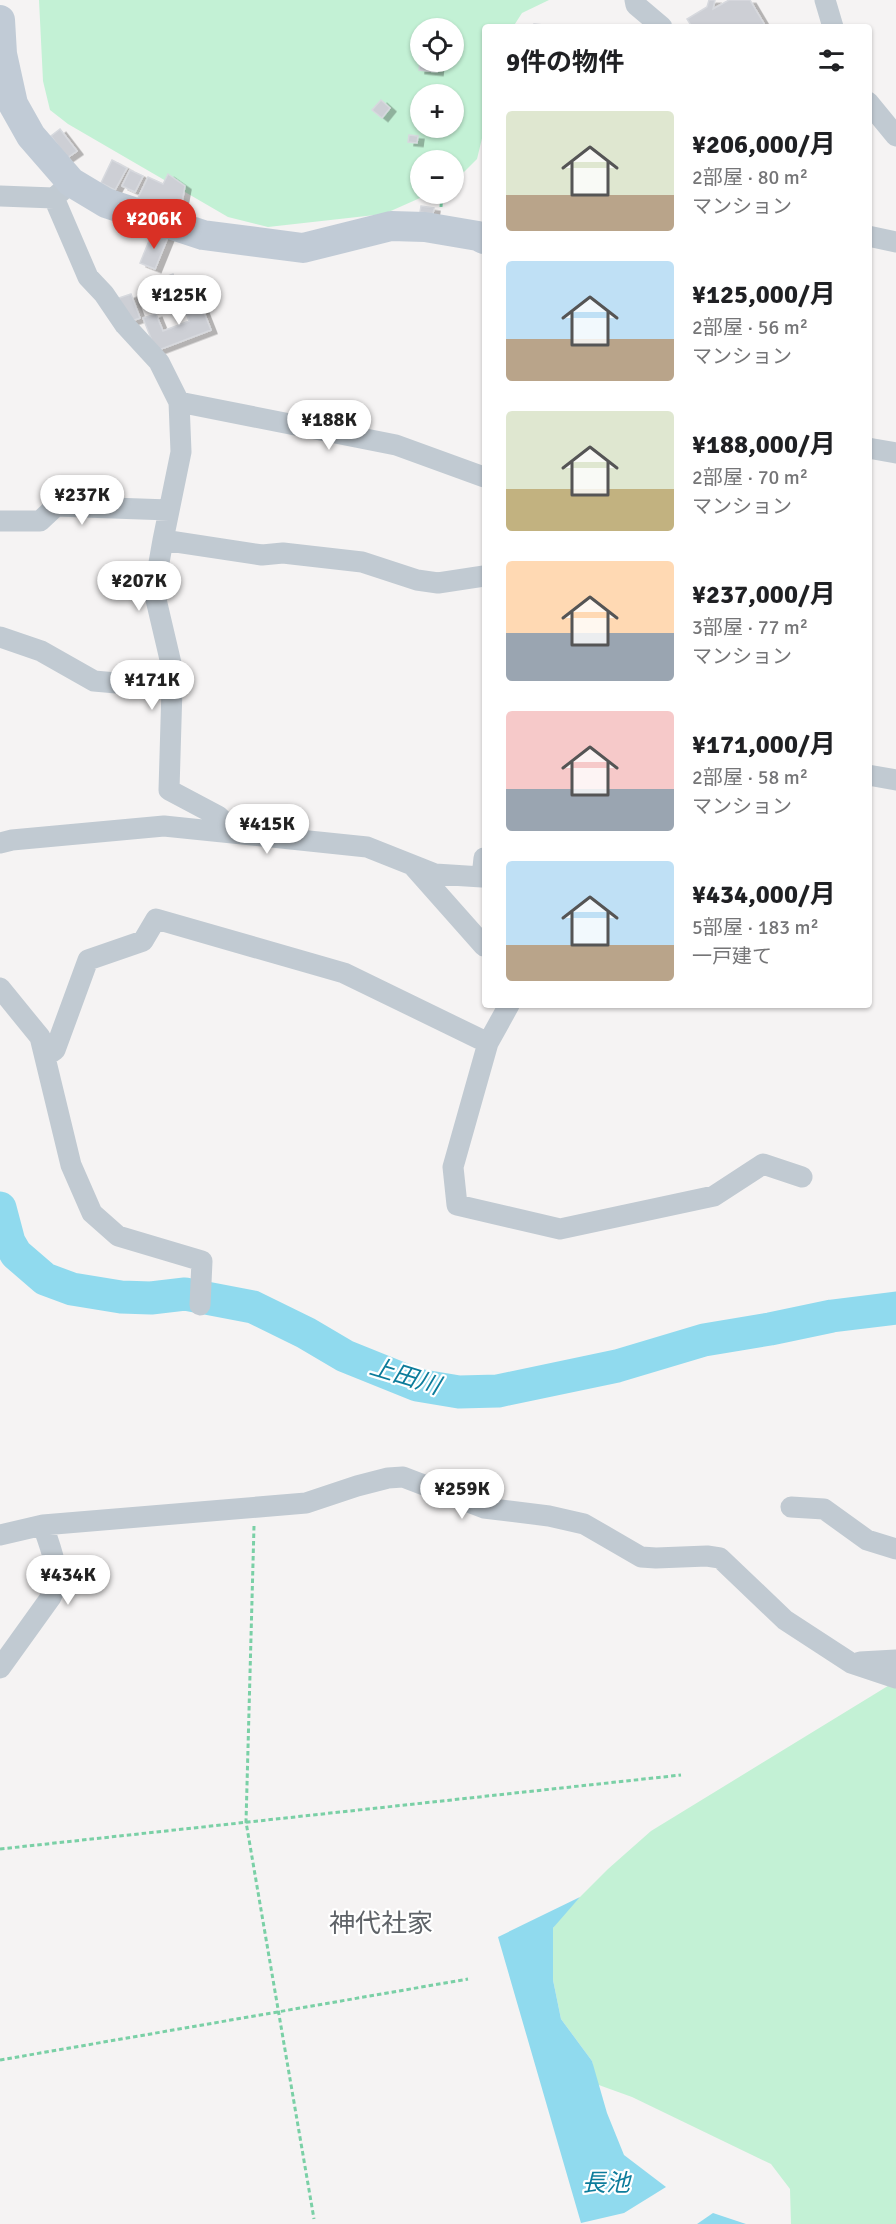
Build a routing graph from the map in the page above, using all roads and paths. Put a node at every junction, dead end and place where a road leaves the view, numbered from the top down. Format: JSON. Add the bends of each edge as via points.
{"nodes":[{"id":1,"x":0,"y":0,"type":"edge"},
{"id":2,"x":635,"y":0,"type":"edge"},
{"id":3,"x":825,"y":0,"type":"edge"},
{"id":4,"x":0,"y":5,"type":"edge"},
{"id":5,"x":0,"y":20,"type":"edge"},
{"id":6,"x":658,"y":24,"type":"edge"},
{"id":7,"x":832,"y":24,"type":"edge"},
{"id":8,"x":1,"y":54,"type":"edge"},
{"id":9,"x":872,"y":107,"type":"edge"},
{"id":10,"x":896,"y":136,"type":"edge"},
{"id":11,"x":62,"y":190,"type":"junction"},
{"id":12,"x":0,"y":196,"type":"edge"},
{"id":13,"x":872,"y":237,"type":"edge"},
{"id":14,"x":482,"y":238,"type":"edge"},
{"id":15,"x":896,"y":242,"type":"edge"},
{"id":16,"x":179,"y":402,"type":"junction"},
{"id":17,"x":872,"y":449,"type":"edge"},
{"id":18,"x":896,"y":453,"type":"edge"},
{"id":19,"x":482,"y":476,"type":"edge"},
{"id":20,"x":169,"y":510,"type":"junction"},
{"id":21,"x":0,"y":521,"type":"edge"},
{"id":22,"x":163,"y":540,"type":"junction"},
{"id":23,"x":482,"y":576,"type":"edge"},
{"id":24,"x":0,"y":637,"type":"edge"},
{"id":25,"x":172,"y":688,"type":"junction"},
{"id":26,"x":872,"y":776,"type":"edge"},
{"id":27,"x":896,"y":780,"type":"edge"},
{"id":28,"x":236,"y":832,"type":"junction"},
{"id":29,"x":0,"y":843,"type":"edge"},
{"id":30,"x":412,"y":864,"type":"junction"},
{"id":31,"x":482,"y":877,"type":"edge"},
{"id":32,"x":482,"y":944,"type":"edge"},
{"id":33,"x":0,"y":988,"type":"edge"},
{"id":34,"x":507,"y":1008,"type":"edge"},
{"id":35,"x":488,"y":1043,"type":"junction"},
{"id":36,"x":45,"y":1057,"type":"junction"},
{"id":37,"x":802,"y":1177,"type":"dead end"},
{"id":38,"x":200,"y":1305,"type":"dead end"},
{"id":39,"x":255,"y":1506,"type":"junction"},
{"id":40,"x":791,"y":1507,"type":"dead end"},
{"id":41,"x":43,"y":1525,"type":"junction"},
{"id":42,"x":0,"y":1535,"type":"edge"},
{"id":43,"x":896,"y":1549,"type":"edge"},
{"id":44,"x":896,"y":1660,"type":"edge"},
{"id":45,"x":851,"y":1663,"type":"junction"},
{"id":46,"x":0,"y":1668,"type":"edge"},
{"id":47,"x":896,"y":1678,"type":"edge"},
{"id":48,"x":681,"y":1775,"type":"dead end"},
{"id":49,"x":246,"y":1822,"type":"junction"},
{"id":50,"x":0,"y":1849,"type":"edge"},
{"id":51,"x":468,"y":1979,"type":"dead end"},
{"id":52,"x":278,"y":2011,"type":"junction"},
{"id":53,"x":0,"y":2060,"type":"edge"},
{"id":54,"x":314,"y":2219,"type":"dead end"}],
"edges":[{"from":1,"to":4,"type":"street"},
{"from":2,"to":6,"type":"street"},
{"from":3,"to":7,"type":"street"},
{"from":5,"to":8,"type":"street"},
{"from":8,"to":11,"type":"street","via":[[13,104]]},
{"from":9,"to":10,"type":"street"},
{"from":11,"to":12,"type":"street"},
{"from":11,"to":14,"type":"street","via":[[203,235],[303,249],[391,226],[424,227]]},
{"from":11,"to":16,"type":"street","via":[[88,277],[159,362]]},
{"from":13,"to":15,"type":"street"},
{"from":16,"to":19,"type":"street","via":[[396,445]]},
{"from":16,"to":20,"type":"street","via":[[181,452]]},
{"from":17,"to":18,"type":"street"},
{"from":20,"to":21,"type":"street","via":[[56,506],[40,521]]},
{"from":20,"to":22,"type":"street"},
{"from":22,"to":23,"type":"street","via":[[262,555],[283,553],[362,562],[438,583]]},
{"from":22,"to":25,"type":"street","via":[[154,591],[173,672]]},
{"from":24,"to":25,"type":"street","via":[[40,651],[94,681]]},
{"from":25,"to":28,"type":"street","via":[[169,790],[218,816]]},
{"from":26,"to":27,"type":"street"},
{"from":28,"to":29,"type":"street","via":[[164,826]]},
{"from":28,"to":30,"type":"street","via":[[367,847]]},
{"from":30,"to":31,"type":"street","via":[[435,874]]},
{"from":30,"to":32,"type":"street"},
{"from":33,"to":36,"type":"street","via":[[39,1037]]},
{"from":34,"to":35,"type":"street"},
{"from":35,"to":36,"type":"street","via":[[344,973],[156,919],[143,941],[88,960],[56,1050]]},
{"from":35,"to":37,"type":"street","via":[[453,1167],[457,1204],[560,1228],[714,1196],[763,1164]]},
{"from":36,"to":38,"type":"street","via":[[71,1166],[92,1213],[118,1236],[202,1261]]},
{"from":39,"to":41,"type":"street"},
{"from":39,"to":45,"type":"street","via":[[306,1503],[367,1483],[403,1477],[484,1508],[584,1524],[641,1557],[720,1558],[785,1620]]},
{"from":39,"to":49,"type":"path"},
{"from":40,"to":43,"type":"street","via":[[824,1509],[867,1540]]},
{"from":41,"to":42,"type":"street"},
{"from":41,"to":46,"type":"street","via":[[56,1567],[56,1586]]},
{"from":44,"to":45,"type":"street"},
{"from":45,"to":47,"type":"street"},
{"from":48,"to":49,"type":"path"},
{"from":49,"to":50,"type":"path"},
{"from":49,"to":52,"type":"path"},
{"from":51,"to":52,"type":"path"},
{"from":52,"to":53,"type":"path"},
{"from":52,"to":54,"type":"path"}]}
